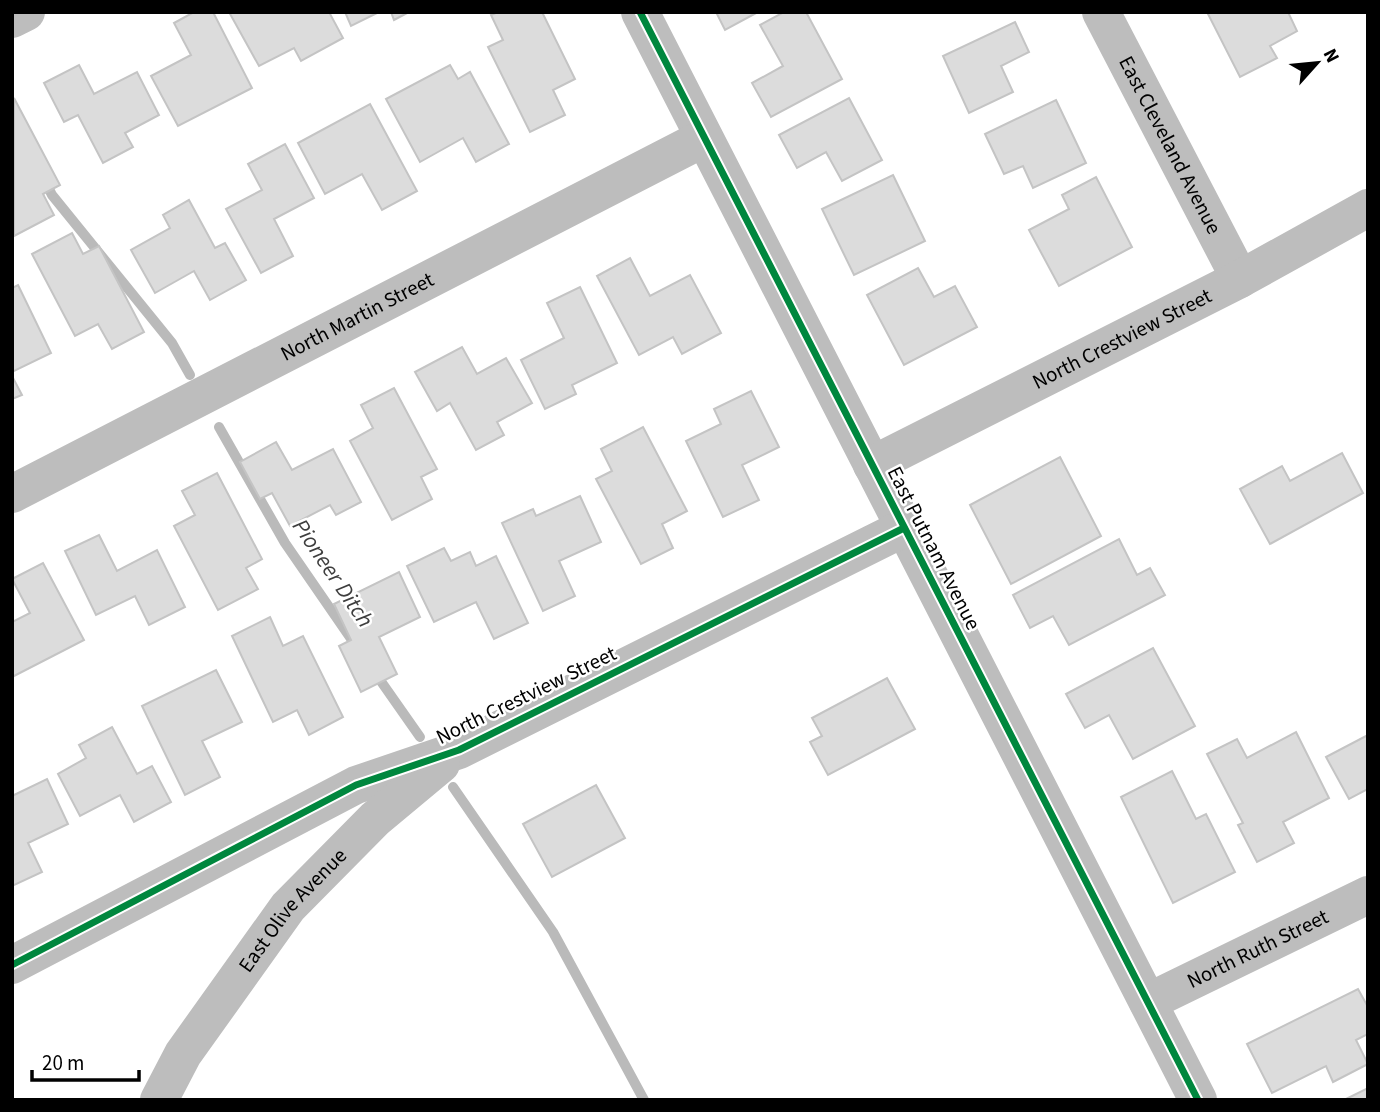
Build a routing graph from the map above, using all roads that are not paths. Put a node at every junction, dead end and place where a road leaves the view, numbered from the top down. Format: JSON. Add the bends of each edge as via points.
{"nodes":[{"id":1,"x":26,"y":12,"type":"edge"},
{"id":2,"x":640,"y":12,"type":"edge"},
{"id":3,"x":1101,"y":12,"type":"edge"},
{"id":4,"x":12,"y":19,"type":"edge"},
{"id":5,"x":704,"y":138,"type":"junction"},
{"id":6,"x":1368,"y":208,"type":"edge"},
{"id":7,"x":1240,"y":279,"type":"junction"},
{"id":8,"x":872,"y":465,"type":"junction"},
{"id":9,"x":12,"y":494,"type":"edge"},
{"id":10,"x":904,"y":528,"type":"junction"},
{"id":11,"x":459,"y":750,"type":"junction"},
{"id":12,"x":1368,"y":895,"type":"edge"},
{"id":13,"x":12,"y":965,"type":"edge"},
{"id":14,"x":1148,"y":1002,"type":"junction"},
{"id":15,"x":159,"y":1100,"type":"edge"},
{"id":16,"x":1198,"y":1100,"type":"edge"}],
"edges":[{"from":1,"to":4,"type":"street"},
{"from":2,"to":5,"type":"street","name":"East Putnam Avenue"},
{"from":3,"to":7,"type":"street","name":"East Cleveland Avenue"},
{"from":5,"to":8,"type":"street","name":"East Putnam Avenue"},
{"from":5,"to":9,"type":"street","name":"North Martin Street"},
{"from":6,"to":7,"type":"street","name":"North Crestview Street"},
{"from":7,"to":8,"type":"street","name":"North Crestview Street"},
{"from":8,"to":10,"type":"street","name":"East Putnam Avenue"},
{"from":10,"to":11,"type":"street","name":"North Crestview Street"},
{"from":10,"to":14,"type":"street","name":"East Putnam Avenue"},
{"from":11,"to":13,"type":"street","name":"North Crestview Street","via":[[356,785]]},
{"from":11,"to":15,"type":"street","name":"East Olive Avenue","via":[[375,819],[288,907],[183,1054]]},
{"from":12,"to":14,"type":"street","name":"North Ruth Street"},
{"from":14,"to":16,"type":"street","name":"East Putnam Avenue"}]}
